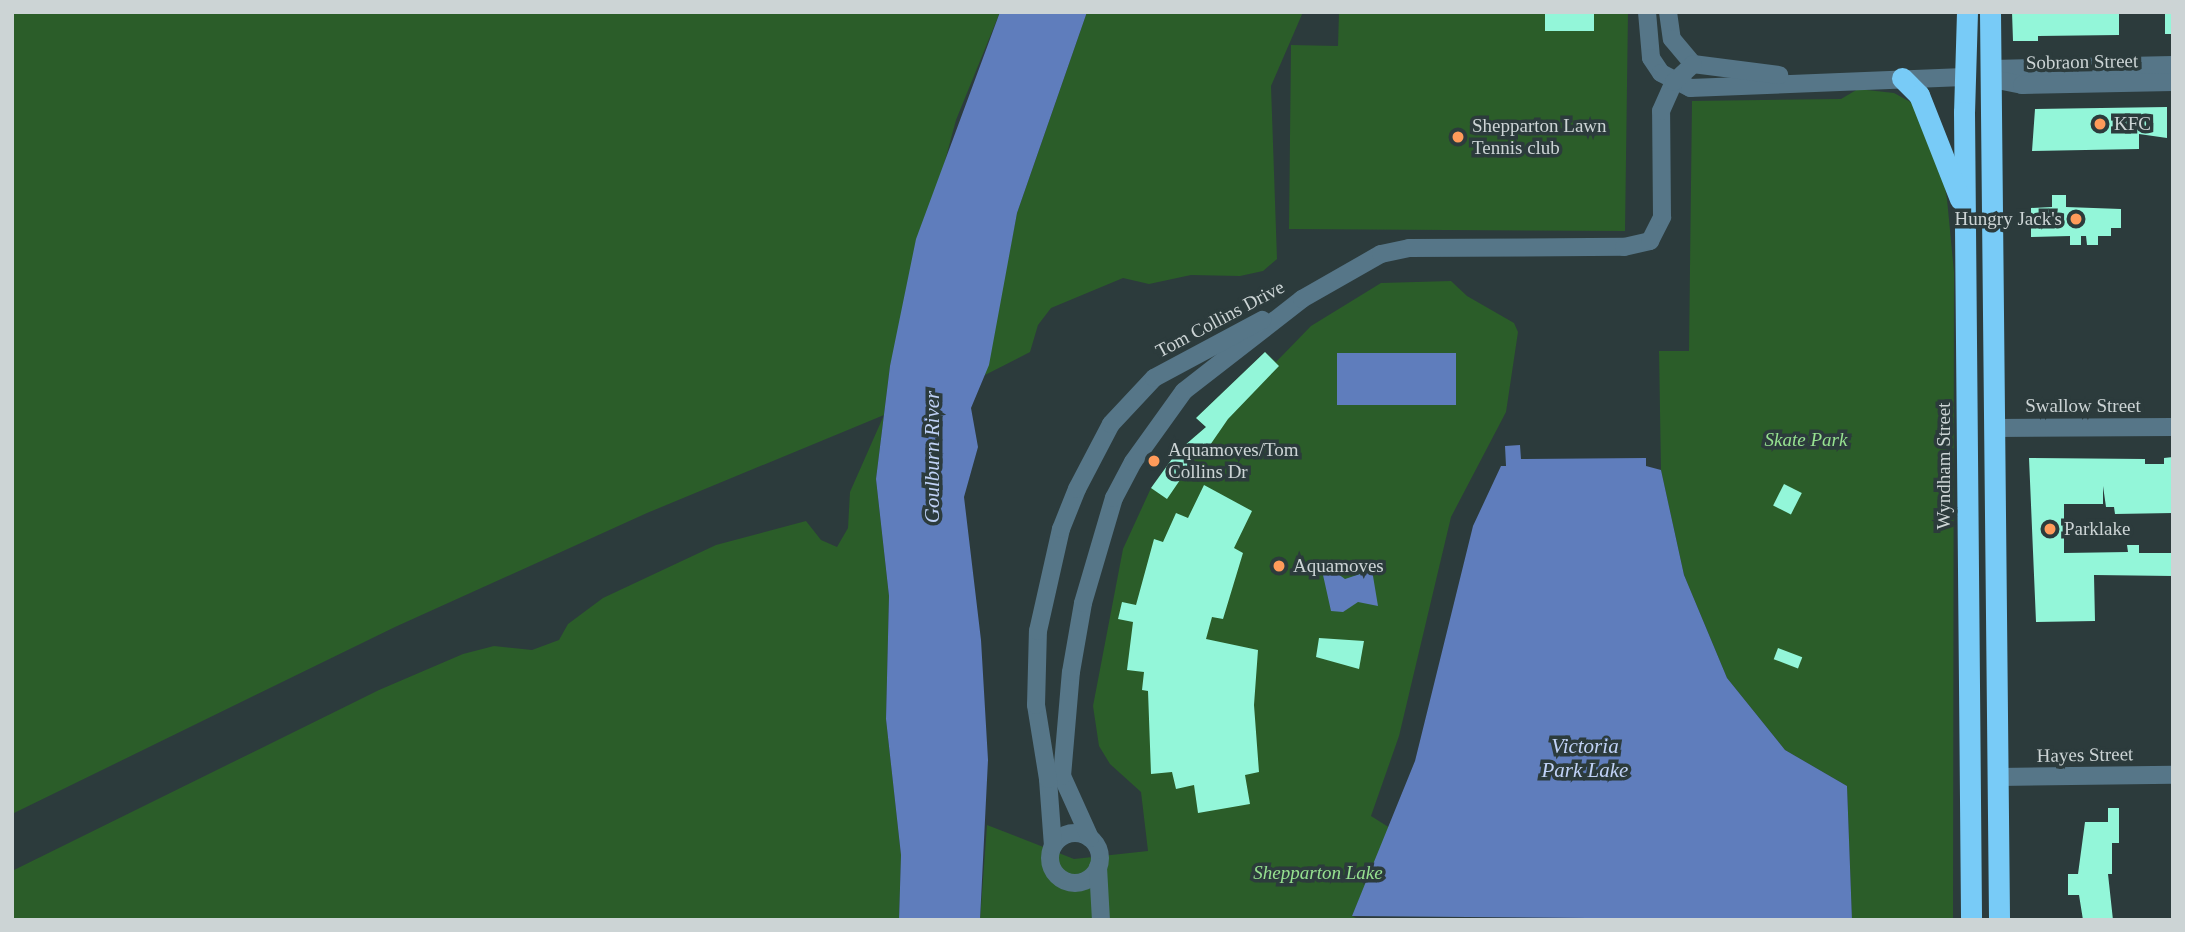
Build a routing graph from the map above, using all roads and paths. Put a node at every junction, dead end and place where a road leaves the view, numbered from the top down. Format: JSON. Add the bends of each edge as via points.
{"nodes":[{"id":1,"x":1647,"y":12,"type":"edge"},
{"id":2,"x":1668,"y":12,"type":"edge"},
{"id":3,"x":1967,"y":12,"type":"edge"},
{"id":4,"x":1990,"y":12,"type":"edge"},
{"id":5,"x":1693,"y":65,"type":"junction"},
{"id":6,"x":2173,"y":65,"type":"edge"},
{"id":7,"x":1992,"y":74,"type":"junction"},
{"id":8,"x":1964,"y":77,"type":"junction"},
{"id":9,"x":1902,"y":78,"type":"junction"},
{"id":10,"x":1816,"y":79,"type":"junction"},
{"id":11,"x":1674,"y":82,"type":"junction"},
{"id":12,"x":2173,"y":82,"type":"edge"},
{"id":13,"x":1965,"y":211,"type":"junction"},
{"id":14,"x":1302,"y":299,"type":"junction"},
{"id":15,"x":2173,"y":427,"type":"edge"},
{"id":16,"x":1966,"y":428,"type":"junction"},
{"id":17,"x":1994,"y":428,"type":"junction"},
{"id":18,"x":2173,"y":775,"type":"edge"},
{"id":19,"x":1969,"y":777,"type":"junction"},
{"id":20,"x":1998,"y":777,"type":"junction"},
{"id":21,"x":1090,"y":838,"type":"junction"},
{"id":22,"x":1053,"y":846,"type":"junction"},
{"id":23,"x":1098,"y":867,"type":"junction"},
{"id":24,"x":1073,"y":884,"type":"junction"},
{"id":25,"x":1100,"y":914,"type":"edge"},
{"id":26,"x":1971,"y":920,"type":"edge"},
{"id":27,"x":1999,"y":920,"type":"edge"}],
"edges":[{"from":1,"to":11,"type":"street","via":[[1651,58]]},
{"from":2,"to":5,"type":"street","via":[[1672,38]]},
{"from":3,"to":8,"type":"highway","name":"Wyndham Street"},
{"from":4,"to":7,"type":"highway"},
{"from":5,"to":10,"type":"street"},
{"from":5,"to":11,"type":"street"},
{"from":6,"to":7,"type":"street","name":"Sobraon Street"},
{"from":7,"to":8,"type":"highway"},
{"from":7,"to":12,"type":"street","name":"Sobraon Street","via":[[2022,85]]},
{"from":7,"to":17,"type":"highway"},
{"from":8,"to":9,"type":"street"},
{"from":8,"to":13,"type":"highway","name":"Wyndham Street"},
{"from":9,"to":10,"type":"street"},
{"from":9,"to":13,"type":"highway","via":[[1919,95]]},
{"from":10,"to":11,"type":"street","via":[[1715,88]]},
{"from":11,"to":14,"type":"street","name":"Tom Collins Drive","via":[[1661,111],[1662,217],[1654,238],[1624,247],[1409,247],[1355,265]]},
{"from":13,"to":16,"type":"highway","name":"Wyndham Street"},
{"from":14,"to":21,"type":"street","name":"Tom Collins Drive","via":[[1184,391],[1133,463],[1110,509],[1083,603],[1063,752],[1065,787]]},
{"from":14,"to":22,"type":"street","name":"Tom Collins Drive","via":[[1154,378],[1111,424],[1077,489],[1061,529],[1038,631],[1035,705],[1048,779]]},
{"from":15,"to":17,"type":"street","name":"Swallow Street"},
{"from":16,"to":17,"type":"highway"},
{"from":16,"to":19,"type":"highway","name":"Wyndham Street"},
{"from":17,"to":20,"type":"highway"},
{"from":18,"to":20,"type":"street","name":"Hayes Street"},
{"from":19,"to":20,"type":"highway"},
{"from":19,"to":26,"type":"highway","name":"Wyndham Street"},
{"from":20,"to":27,"type":"highway"},
{"from":21,"to":22,"type":"street","via":[[1066,835]]},
{"from":21,"to":23,"type":"street","via":[[1099,852]]},
{"from":22,"to":24,"type":"street","via":[[1052,870]]},
{"from":23,"to":24,"type":"street","via":[[1088,880]]},
{"from":23,"to":25,"type":"street"},
{"from":24,"to":25,"type":"street","via":[[1087,891]]}]}
